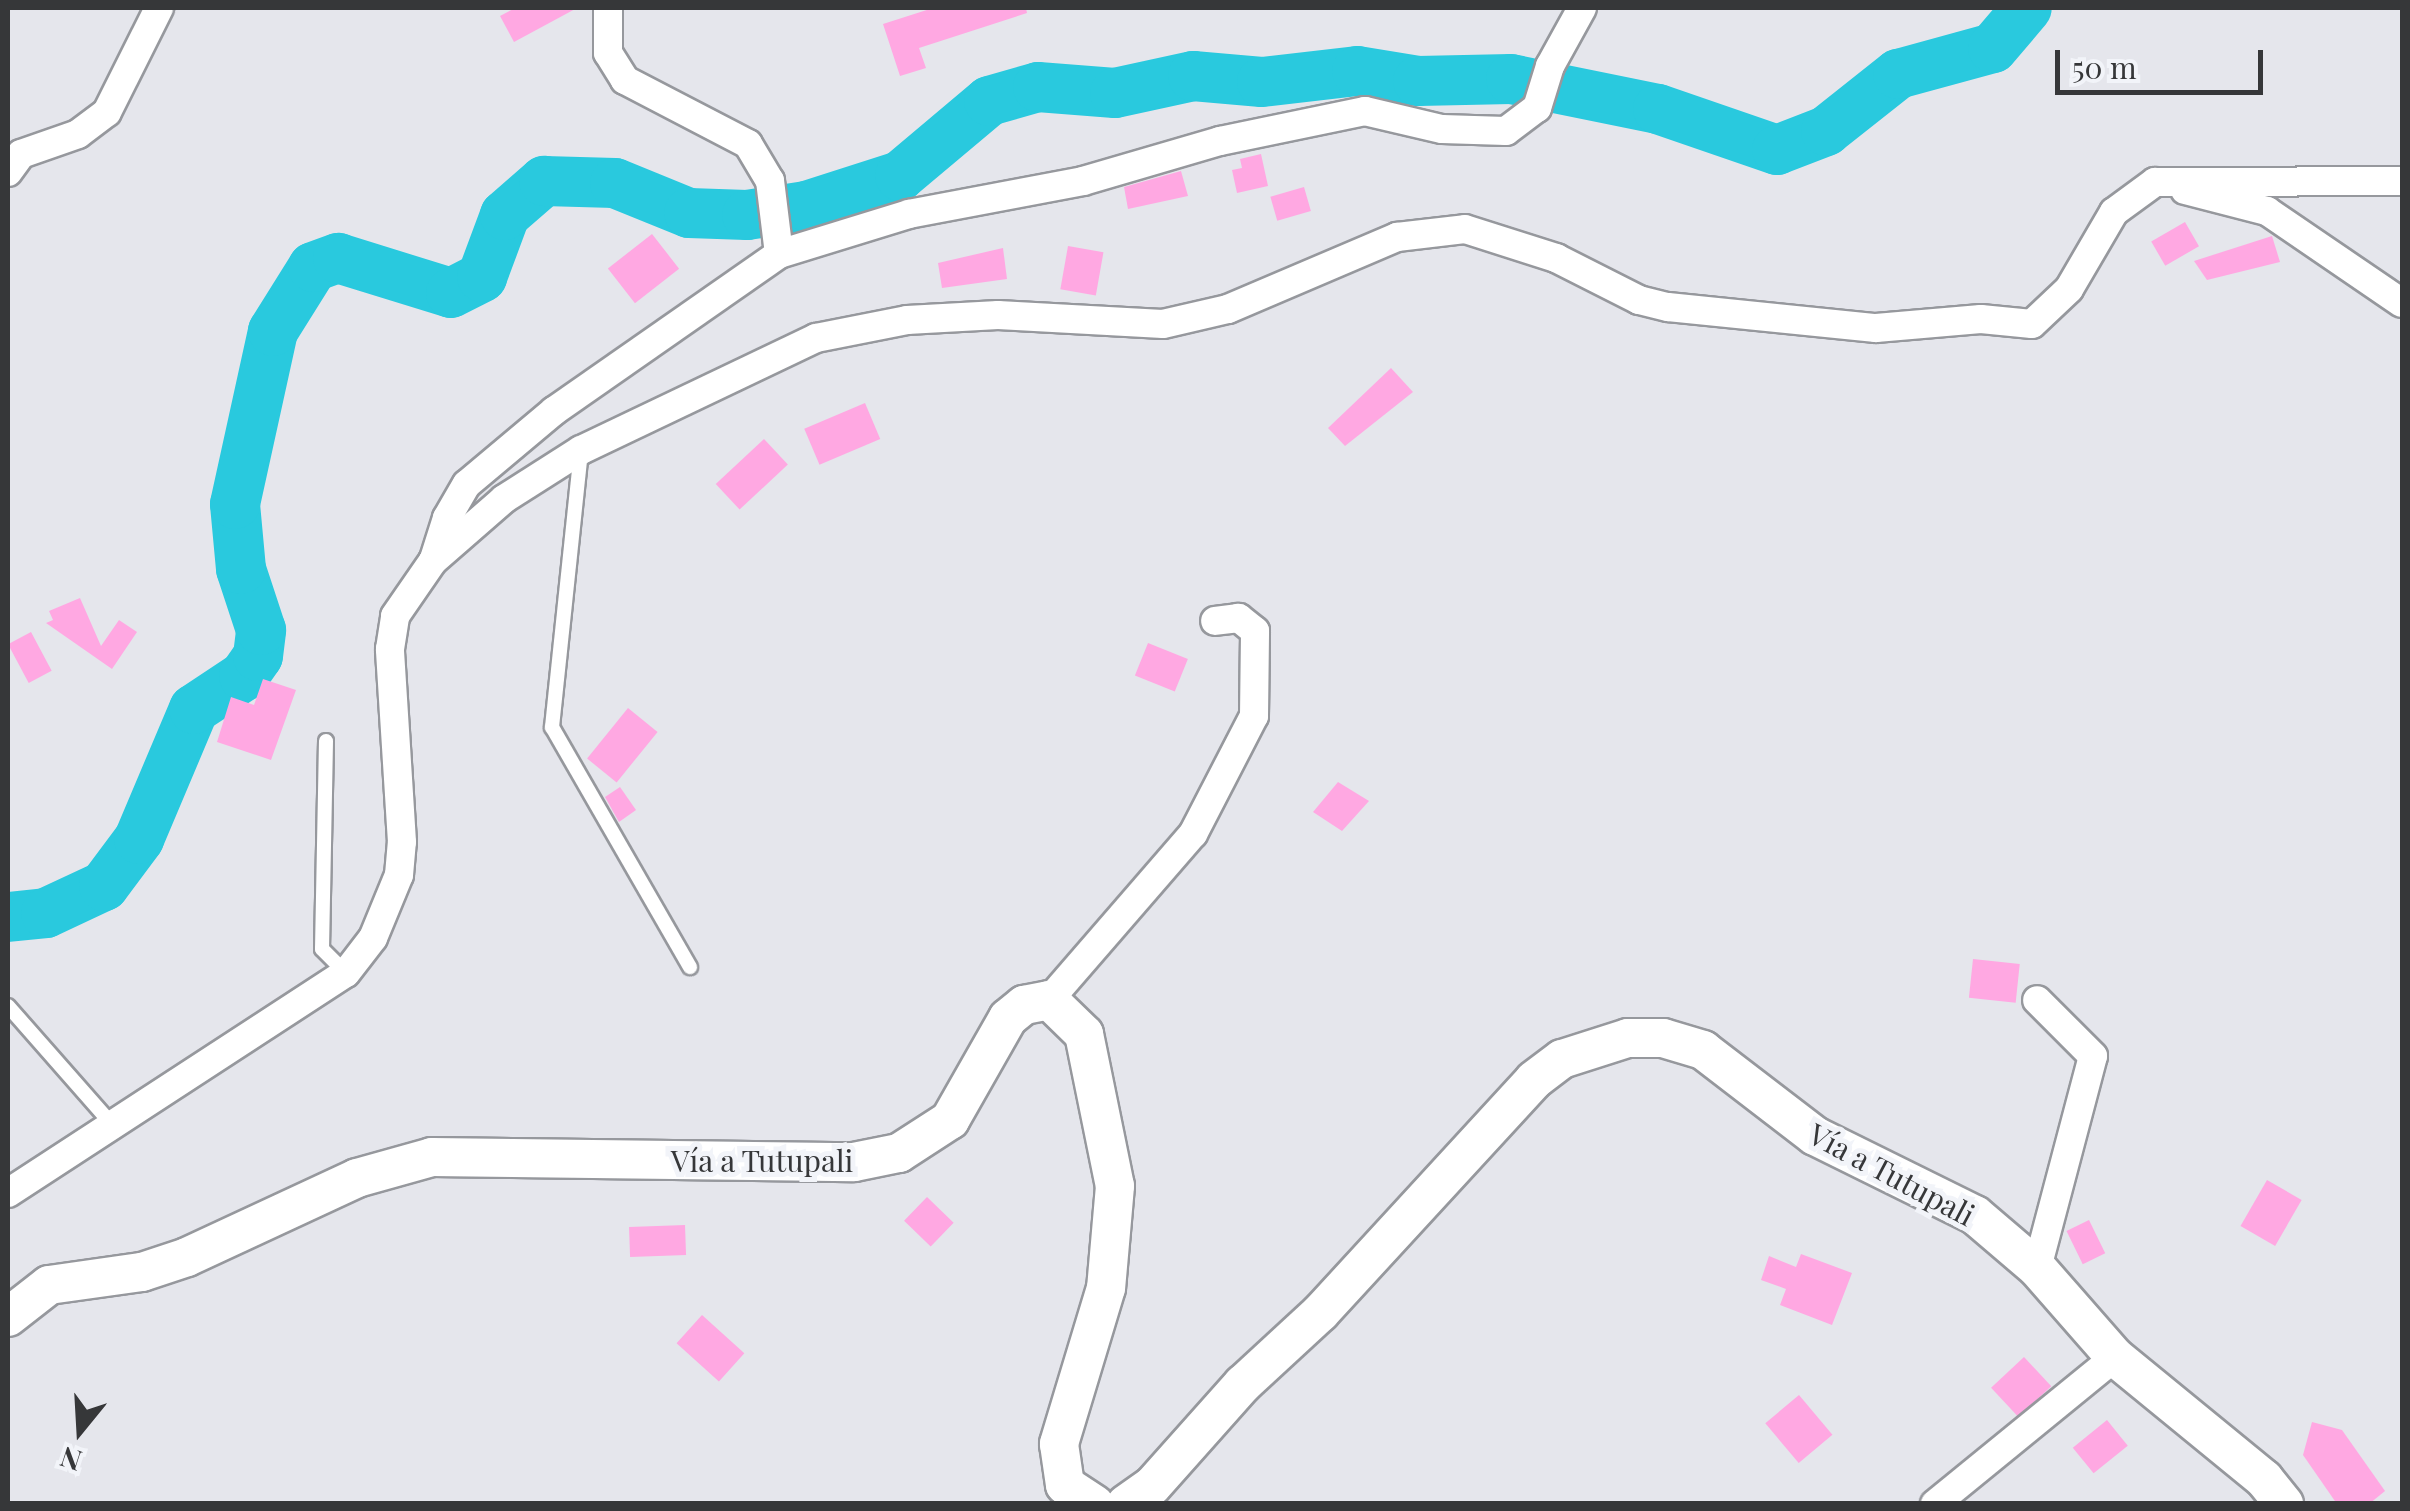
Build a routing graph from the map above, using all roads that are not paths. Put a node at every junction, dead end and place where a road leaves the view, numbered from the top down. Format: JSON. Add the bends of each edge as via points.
{"nodes":[{"id":1,"x":159,"y":8,"type":"edge"},
{"id":2,"x":608,"y":8,"type":"edge"},
{"id":3,"x":1582,"y":8,"type":"edge"},
{"id":4,"x":8,"y":172,"type":"edge"},
{"id":5,"x":2154,"y":182,"type":"junction"},
{"id":6,"x":2402,"y":182,"type":"edge"},
{"id":7,"x":778,"y":243,"type":"junction"},
{"id":8,"x":2402,"y":303,"type":"edge"},
{"id":9,"x":581,"y":450,"type":"junction"},
{"id":10,"x":434,"y":561,"type":"junction"},
{"id":11,"x":1215,"y":621,"type":"dead end"},
{"id":12,"x":326,"y":740,"type":"dead end"},
{"id":13,"x":690,"y":968,"type":"dead end"},
{"id":14,"x":346,"y":973,"type":"junction"},
{"id":15,"x":1049,"y":1000,"type":"junction"},
{"id":16,"x":2038,"y":1000,"type":"dead end"},
{"id":17,"x":8,"y":1006,"type":"edge"},
{"id":18,"x":110,"y":1121,"type":"junction"},
{"id":19,"x":8,"y":1192,"type":"edge"},
{"id":20,"x":2037,"y":1268,"type":"junction"},
{"id":21,"x":8,"y":1317,"type":"edge"},
{"id":22,"x":2115,"y":1357,"type":"junction"},
{"id":23,"x":1089,"y":1503,"type":"edge"},
{"id":24,"x":1126,"y":1504,"type":"edge"},
{"id":25,"x":1935,"y":1504,"type":"edge"},
{"id":26,"x":2284,"y":1504,"type":"edge"}],
"edges":[{"from":1,"to":4,"type":"street","via":[[107,112],[78,134],[21,154]]},
{"from":2,"to":7,"type":"street","via":[[608,53],[615,70],[737,136],[770,181]]},
{"from":3,"to":7,"type":"street","via":[[1550,66],[1538,108],[1506,131],[1442,129],[1365,112],[1220,141],[1083,181]]},
{"from":5,"to":6,"type":"street"},
{"from":5,"to":8,"type":"street","via":[[2268,211]]},
{"from":5,"to":9,"type":"street","via":[[2114,212],[2069,289],[2032,324],[1982,319],[1876,328],[1668,307],[1502,238],[1464,229],[1424,232],[1397,237],[1228,309],[1163,324],[998,315],[907,320],[816,338]]},
{"from":7,"to":10,"type":"street","via":[[554,410],[468,484],[447,518]]},
{"from":9,"to":10,"type":"street","via":[[504,499]]},
{"from":9,"to":13,"type":"lane","via":[[552,727]]},
{"from":10,"to":14,"type":"street","via":[[408,590],[390,649],[399,874],[373,938]]},
{"from":11,"to":15,"type":"street","via":[[1239,618],[1255,631],[1254,716],[1193,834]]},
{"from":12,"to":14,"type":"lane","via":[[322,949]]},
{"from":14,"to":18,"type":"street"},
{"from":15,"to":21,"type":"street","name":"Vía a Tutupali","via":[[1024,1005],[1008,1018],[950,1120],[899,1153],[854,1162],[432,1157],[357,1178],[186,1258],[142,1272],[50,1285]]},
{"from":15,"to":23,"type":"street","via":[[1084,1034],[1115,1186],[1106,1288],[1059,1444],[1065,1485]]},
{"from":16,"to":20,"type":"street","via":[[2093,1056]]},
{"from":17,"to":18,"type":"lane"},
{"from":18,"to":19,"type":"street"},
{"from":20,"to":22,"type":"street","name":"Vía a Tutupali"},
{"from":20,"to":24,"type":"street","name":"Vía a Tutupali","via":[[1975,1215],[1815,1136],[1703,1050],[1663,1038],[1628,1038],[1562,1059],[1534,1080],[1320,1313],[1243,1384],[1152,1486]]},
{"from":22,"to":25,"type":"street"},
{"from":22,"to":26,"type":"street","name":"Vía a Tutupali","via":[[2264,1479]]}]}
